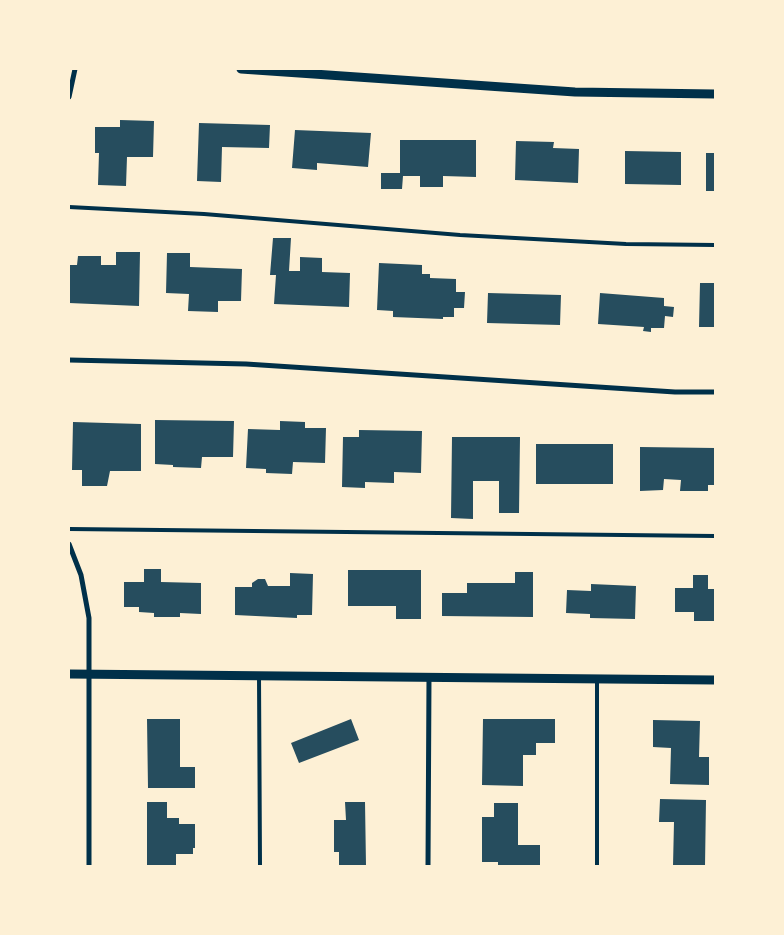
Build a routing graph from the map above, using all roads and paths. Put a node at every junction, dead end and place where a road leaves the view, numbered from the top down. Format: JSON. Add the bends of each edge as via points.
{"nodes":[{"id":1,"x":75,"y":69,"type":"edge"},
{"id":2,"x":241,"y":69,"type":"edge"},
{"id":3,"x":715,"y":94,"type":"edge"},
{"id":4,"x":69,"y":97,"type":"edge"},
{"id":5,"x":69,"y":207,"type":"edge"},
{"id":6,"x":715,"y":245,"type":"edge"},
{"id":7,"x":69,"y":360,"type":"edge"},
{"id":8,"x":715,"y":392,"type":"edge"},
{"id":9,"x":69,"y":529,"type":"edge"},
{"id":10,"x":715,"y":536,"type":"edge"},
{"id":11,"x":69,"y":544,"type":"edge"},
{"id":12,"x":69,"y":674,"type":"edge"},
{"id":13,"x":90,"y":674,"type":"junction"},
{"id":14,"x":259,"y":676,"type":"junction"},
{"id":15,"x":429,"y":677,"type":"junction"},
{"id":16,"x":597,"y":679,"type":"junction"},
{"id":17,"x":715,"y":680,"type":"edge"},
{"id":18,"x":89,"y":866,"type":"edge"},
{"id":19,"x":260,"y":866,"type":"edge"},
{"id":20,"x":428,"y":866,"type":"edge"},
{"id":21,"x":597,"y":866,"type":"edge"}],
"edges":[{"from":1,"to":4,"type":"street"},
{"from":2,"to":3,"type":"street","via":[[575,92]]},
{"from":5,"to":6,"type":"lane","via":[[204,214],[460,235]]},
{"from":7,"to":8,"type":"street","via":[[246,364]]},
{"from":9,"to":10,"type":"lane"},
{"from":11,"to":13,"type":"street","via":[[81,575],[89,618]]},
{"from":12,"to":13,"type":"street"},
{"from":13,"to":14,"type":"street"},
{"from":13,"to":18,"type":"street"},
{"from":14,"to":15,"type":"street"},
{"from":14,"to":19,"type":"lane"},
{"from":15,"to":16,"type":"street"},
{"from":15,"to":20,"type":"street"},
{"from":16,"to":17,"type":"street"},
{"from":16,"to":21,"type":"lane"}]}
